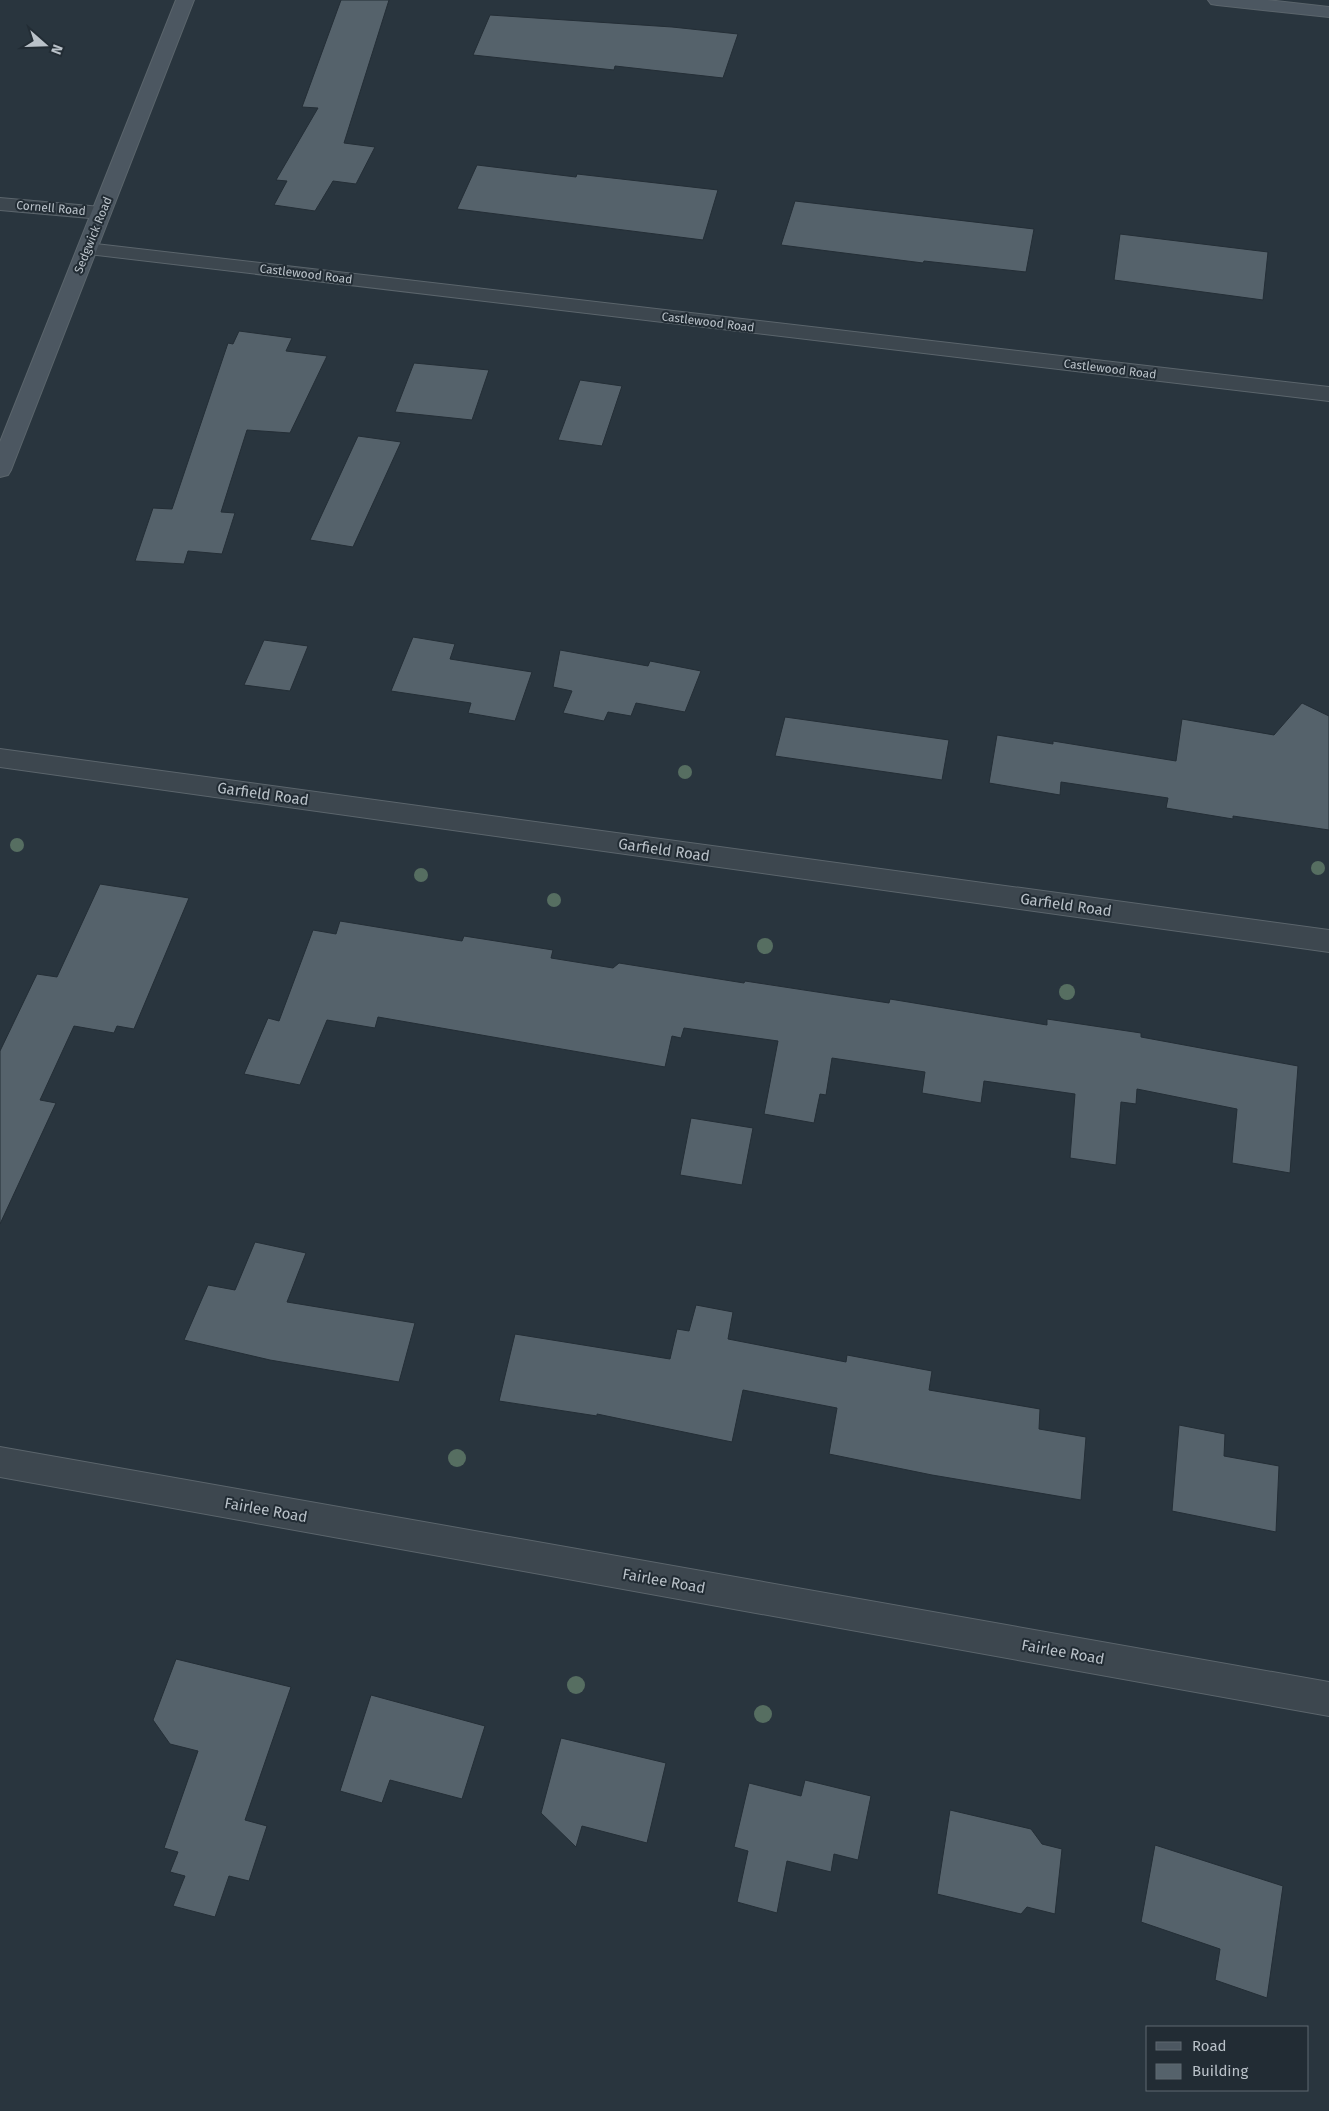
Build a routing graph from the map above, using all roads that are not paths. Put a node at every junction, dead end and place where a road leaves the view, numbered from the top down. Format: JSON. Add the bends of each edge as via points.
{"nodes":[{"id":1,"x":185,"y":0,"type":"edge"},
{"id":2,"x":1217,"y":0,"type":"edge"},
{"id":3,"x":1329,"y":12,"type":"edge"},
{"id":4,"x":0,"y":204,"type":"edge"},
{"id":5,"x":102,"y":213,"type":"junction"},
{"id":6,"x":87,"y":249,"type":"junction"},
{"id":7,"x":1329,"y":394,"type":"edge"},
{"id":8,"x":0,"y":470,"type":"edge"},
{"id":9,"x":0,"y":758,"type":"edge"},
{"id":10,"x":1329,"y":942,"type":"edge"},
{"id":11,"x":0,"y":1462,"type":"edge"},
{"id":12,"x":1329,"y":1699,"type":"edge"}],
"edges":[{"from":1,"to":5,"type":"main road","name":"Sedgwick Road"},
{"from":2,"to":3,"type":"main road"},
{"from":4,"to":5,"type":"street","name":"Cornell Road"},
{"from":5,"to":6,"type":"main road","name":"Sedgwick Road"},
{"from":6,"to":7,"type":"street","name":"Castlewood Road"},
{"from":6,"to":8,"type":"main road","name":"Sedgwick Road"},
{"from":9,"to":10,"type":"street","name":"Garfield Road"},
{"from":11,"to":12,"type":"street","name":"Fairlee Road"}]}
